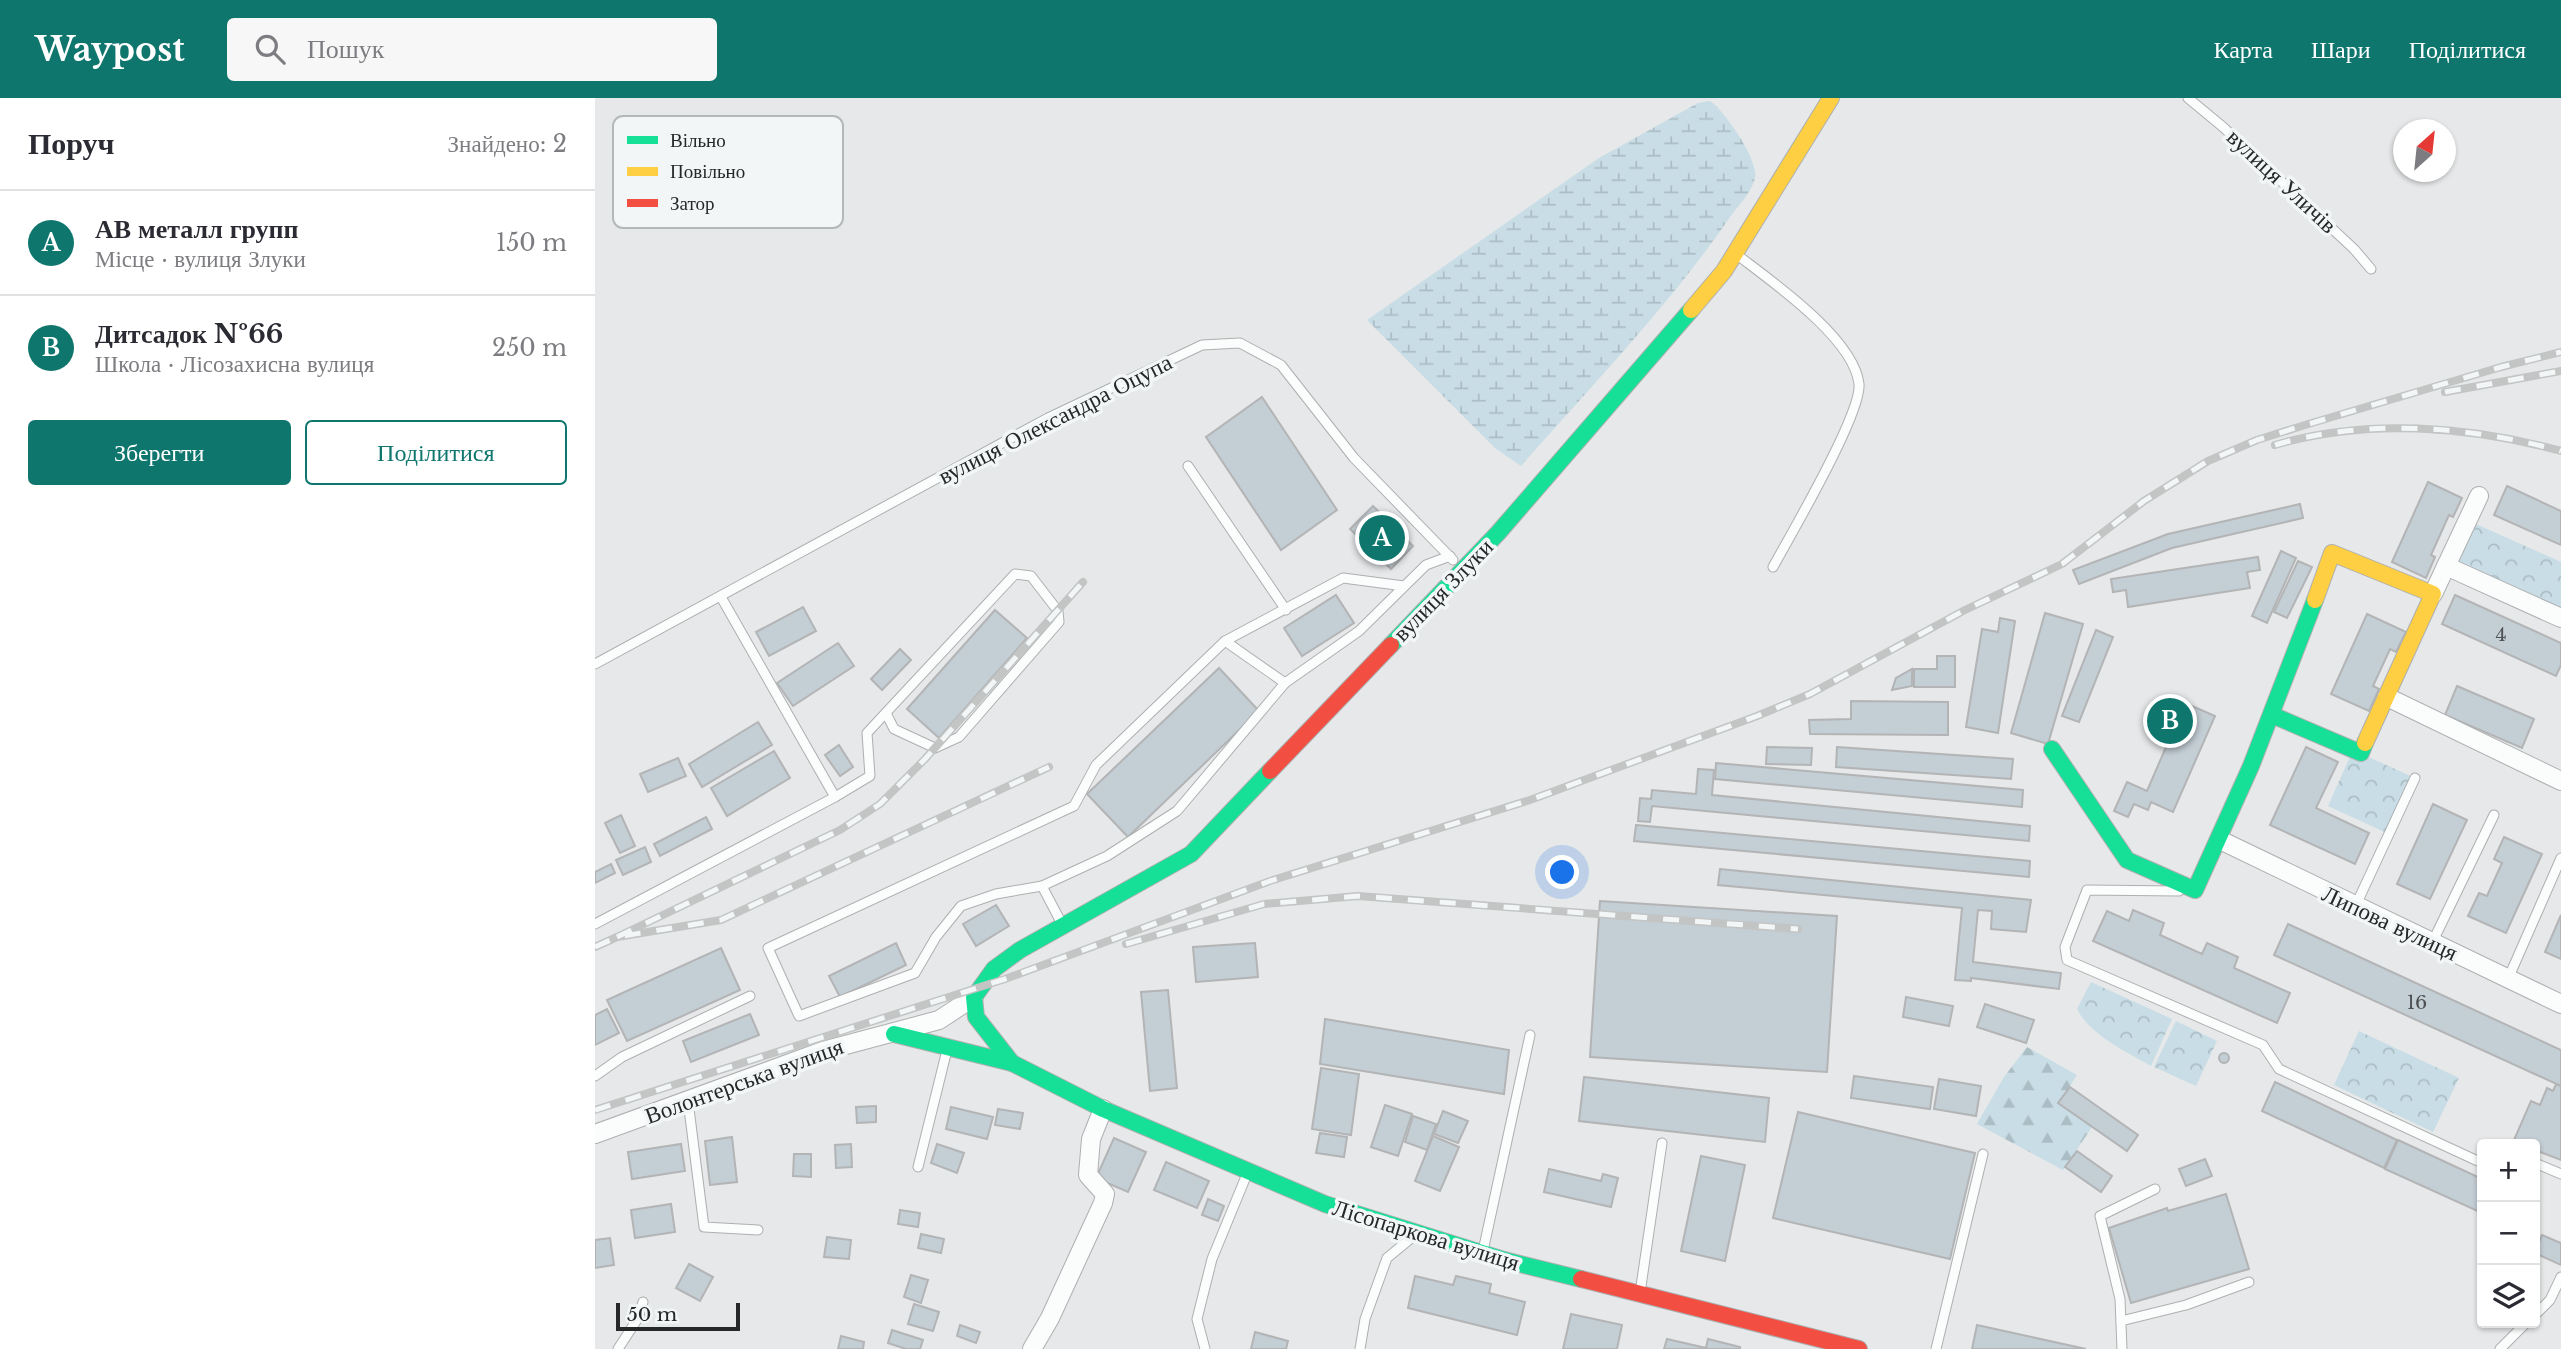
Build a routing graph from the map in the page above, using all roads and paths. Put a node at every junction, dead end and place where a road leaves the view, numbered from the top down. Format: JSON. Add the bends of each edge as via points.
{"nodes":[{"id":1,"x":1831,"y":98,"type":"edge"},
{"id":2,"x":2188,"y":98,"type":"edge"},
{"id":3,"x":1735,"y":253,"type":"junction"},
{"id":4,"x":2371,"y":269,"type":"dead end"},
{"id":5,"x":1188,"y":466,"type":"dead end"},
{"id":6,"x":2479,"y":496,"type":"dead end"},
{"id":7,"x":1450,"y":556,"type":"junction"},
{"id":8,"x":2446,"y":566,"type":"junction"},
{"id":9,"x":1773,"y":567,"type":"dead end"},
{"id":10,"x":1462,"y":569,"type":"junction"},
{"id":11,"x":1404,"y":586,"type":"junction"},
{"id":12,"x":2433,"y":594,"type":"junction"},
{"id":13,"x":721,"y":597,"type":"junction"},
{"id":14,"x":1286,"y":610,"type":"junction"},
{"id":15,"x":2561,"y":618,"type":"edge"},
{"id":16,"x":1225,"y":641,"type":"junction"},
{"id":17,"x":595,"y":664,"type":"edge"},
{"id":18,"x":1285,"y":683,"type":"junction"},
{"id":19,"x":2387,"y":697,"type":"junction"},
{"id":20,"x":887,"y":715,"type":"junction"},
{"id":21,"x":2272,"y":715,"type":"junction"},
{"id":22,"x":2052,"y":749,"type":"dead end"},
{"id":23,"x":2415,"y":778,"type":"dead end"},
{"id":24,"x":2561,"y":781,"type":"edge"},
{"id":25,"x":835,"y":797,"type":"junction"},
{"id":26,"x":2494,"y":815,"type":"dead end"},
{"id":27,"x":2220,"y":841,"type":"junction"},
{"id":28,"x":2561,"y":858,"type":"edge"},
{"id":29,"x":1042,"y":886,"type":"junction"},
{"id":30,"x":2195,"y":890,"type":"junction"},
{"id":31,"x":2355,"y":907,"type":"junction"},
{"id":32,"x":595,"y":924,"type":"edge"},
{"id":33,"x":1062,"y":924,"type":"junction"},
{"id":34,"x":2432,"y":944,"type":"junction"},
{"id":35,"x":2508,"y":979,"type":"junction"},
{"id":36,"x":750,"y":996,"type":"dead end"},
{"id":37,"x":974,"y":997,"type":"junction"},
{"id":38,"x":2561,"y":1004,"type":"edge"},
{"id":39,"x":939,"y":1020,"type":"joint"},
{"id":40,"x":894,"y":1034,"type":"junction"},
{"id":41,"x":1530,"y":1035,"type":"dead end"},
{"id":42,"x":948,"y":1045,"type":"junction"},
{"id":43,"x":1012,"y":1062,"type":"junction"},
{"id":44,"x":595,"y":1076,"type":"edge"},
{"id":45,"x":688,"y":1101,"type":"junction"},
{"id":46,"x":1103,"y":1109,"type":"junction"},
{"id":47,"x":597,"y":1129,"type":"edge"},
{"id":48,"x":1662,"y":1143,"type":"dead end"},
{"id":49,"x":1983,"y":1154,"type":"dead end"},
{"id":50,"x":2477,"y":1161,"type":"edge"},
{"id":51,"x":2540,"y":1165,"type":"edge"},
{"id":52,"x":918,"y":1167,"type":"dead end"},
{"id":53,"x":1247,"y":1172,"type":"junction"},
{"id":54,"x":2561,"y":1174,"type":"edge"},
{"id":55,"x":2155,"y":1189,"type":"dead end"},
{"id":56,"x":758,"y":1230,"type":"dead end"},
{"id":57,"x":1417,"y":1234,"type":"junction"},
{"id":58,"x":1482,"y":1253,"type":"junction"},
{"id":59,"x":2561,"y":1277,"type":"edge"},
{"id":60,"x":2249,"y":1282,"type":"dead end"},
{"id":61,"x":1640,"y":1295,"type":"junction"},
{"id":62,"x":643,"y":1302,"type":"dead end"},
{"id":63,"x":2540,"y":1310,"type":"edge"},
{"id":64,"x":2121,"y":1321,"type":"junction"},
{"id":65,"x":2521,"y":1328,"type":"edge"},
{"id":66,"x":618,"y":1349,"type":"edge"},
{"id":67,"x":1033,"y":1349,"type":"edge"},
{"id":68,"x":1205,"y":1349,"type":"edge"},
{"id":69,"x":1360,"y":1349,"type":"edge"},
{"id":70,"x":1859,"y":1349,"type":"edge"},
{"id":71,"x":1936,"y":1349,"type":"edge"},
{"id":72,"x":2122,"y":1349,"type":"edge"},
{"id":73,"x":2500,"y":1349,"type":"edge"}],
"edges":[{"from":1,"to":3,"type":"street","name":"вулиця Злуки"},
{"from":2,"to":4,"type":"lane","name":"вулиця Уличів"},
{"from":3,"to":9,"type":"lane","via":[[1791,296],[1844,346],[1860,384],[1848,423]]},
{"from":3,"to":10,"type":"street","name":"вулиця Злуки"},
{"from":5,"to":14,"type":"lane"},
{"from":6,"to":8,"type":"street"},
{"from":7,"to":10,"type":"lane","name":"вулиця Олександра Оцупа"},
{"from":7,"to":11,"type":"lane","via":[[1426,565]]},
{"from":7,"to":13,"type":"lane","name":"вулиця Олександра Оцупа","via":[[1354,458],[1281,365],[1240,343],[1202,345],[1048,418]]},
{"from":8,"to":12,"type":"street"},
{"from":8,"to":15,"type":"street"},
{"from":10,"to":33,"type":"street","name":"вулиця Злуки","via":[[1191,854]]},
{"from":11,"to":14,"type":"lane","via":[[1343,578]]},
{"from":11,"to":18,"type":"lane","via":[[1359,631]]},
{"from":12,"to":19,"type":"street"},
{"from":12,"to":21,"type":"street","via":[[2332,553]]},
{"from":13,"to":17,"type":"lane","name":"вулиця Олександра Оцупа"},
{"from":13,"to":25,"type":"lane"},
{"from":14,"to":16,"type":"lane"},
{"from":16,"to":18,"type":"lane"},
{"from":16,"to":29,"type":"lane","via":[[1096,765],[1074,806],[768,948],[799,1017],[915,973],[961,906]]},
{"from":18,"to":29,"type":"lane","via":[[1178,811],[1107,856]]},
{"from":19,"to":21,"type":"street","via":[[2361,753]]},
{"from":19,"to":24,"type":"street"},
{"from":20,"to":20,"type":"lane","via":[[1014,574],[1031,576],[1058,611],[1059,622],[960,737],[935,747],[894,729]]},
{"from":20,"to":25,"type":"lane","via":[[867,733],[870,776]]},
{"from":21,"to":27,"type":"street"},
{"from":22,"to":30,"type":"street","via":[[2127,860]]},
{"from":23,"to":31,"type":"lane"},
{"from":25,"to":32,"type":"lane"},
{"from":26,"to":34,"type":"lane"},
{"from":27,"to":30,"type":"street"},
{"from":27,"to":31,"type":"street","name":"Липова вулиця"},
{"from":28,"to":35,"type":"lane"},
{"from":29,"to":33,"type":"lane"},
{"from":30,"to":50,"type":"lane","via":[[2087,890],[2065,947],[2067,960],[2263,1045],[2279,1069]]},
{"from":31,"to":34,"type":"street","name":"Липова вулиця"},
{"from":33,"to":37,"type":"street","name":"вулиця Злуки","via":[[994,970]]},
{"from":34,"to":35,"type":"street","name":"Липова вулиця"},
{"from":35,"to":38,"type":"street","name":"Липова вулиця"},
{"from":36,"to":44,"type":"lane","via":[[622,1057]]},
{"from":37,"to":39,"type":"street","name":"вулиця Злуки"},
{"from":37,"to":43,"type":"street","name":"Лісопаркова вулиця","via":[[986,1033]]},
{"from":39,"to":40,"type":"street","name":"Волонтерська вулиця"},
{"from":40,"to":42,"type":"street","name":"Волонтерська вулиця"},
{"from":40,"to":45,"type":"street","name":"Волонтерська вулиця","via":[[823,1051]]},
{"from":41,"to":58,"type":"lane"},
{"from":42,"to":43,"type":"street","name":"Лісопаркова вулиця"},
{"from":42,"to":52,"type":"lane"},
{"from":43,"to":46,"type":"street","name":"Лісопаркова вулиця"},
{"from":45,"to":47,"type":"street","name":"Волонтерська вулиця"},
{"from":45,"to":56,"type":"lane","via":[[704,1227]]},
{"from":46,"to":53,"type":"street","name":"Лісопаркова вулиця"},
{"from":46,"to":67,"type":"street","via":[[1091,1139],[1088,1175],[1105,1194],[1103,1203]]},
{"from":48,"to":61,"type":"lane"},
{"from":49,"to":71,"type":"lane"},
{"from":51,"to":54,"type":"lane"},
{"from":53,"to":57,"type":"street","name":"Лісопаркова вулиця"},
{"from":53,"to":68,"type":"lane","via":[[1212,1259],[1197,1319]]},
{"from":55,"to":64,"type":"lane","via":[[2100,1216]]},
{"from":57,"to":58,"type":"street","name":"Лісопаркова вулиця"},
{"from":57,"to":69,"type":"lane","via":[[1387,1258],[1365,1319]]},
{"from":58,"to":61,"type":"street","name":"Лісопаркова вулиця"},
{"from":59,"to":63,"type":"lane"},
{"from":60,"to":64,"type":"lane","via":[[2186,1305]]},
{"from":61,"to":70,"type":"street","name":"Лісопаркова вулиця"},
{"from":62,"to":66,"type":"lane"},
{"from":64,"to":72,"type":"lane"},
{"from":65,"to":73,"type":"lane"}]}
